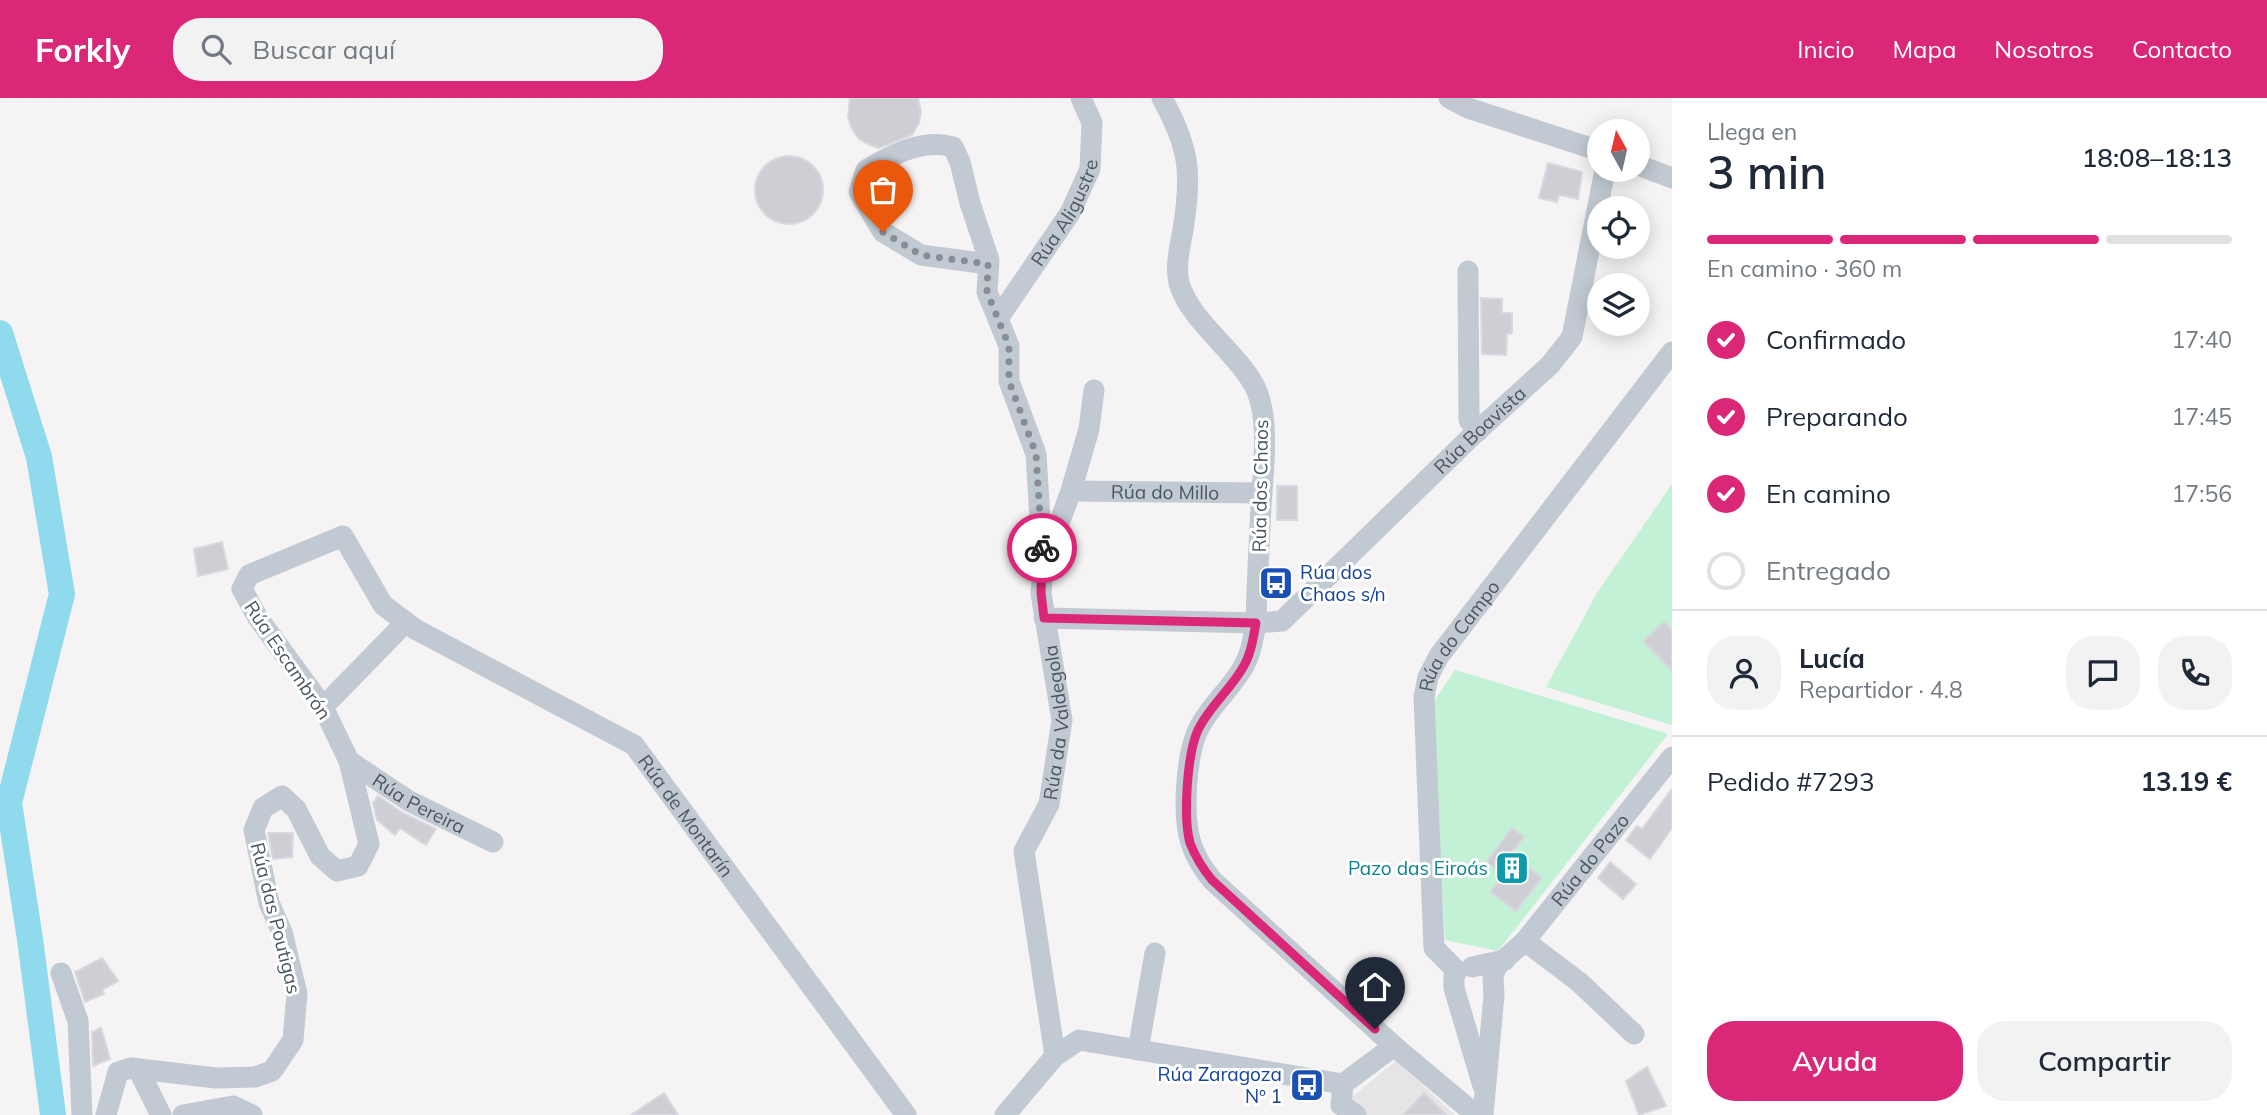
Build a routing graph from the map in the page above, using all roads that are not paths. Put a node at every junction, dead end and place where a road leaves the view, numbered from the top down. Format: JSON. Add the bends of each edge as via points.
{"nodes":[{"id":1,"x":1081,"y":98,"type":"edge"},
{"id":2,"x":1162,"y":98,"type":"edge"},
{"id":3,"x":1449,"y":98,"type":"edge"},
{"id":4,"x":1587,"y":147,"type":"edge"},
{"id":5,"x":1650,"y":170,"type":"edge"},
{"id":6,"x":1672,"y":178,"type":"edge"},
{"id":7,"x":1603,"y":182,"type":"edge"},
{"id":8,"x":988,"y":264,"type":"junction"},
{"id":9,"x":1468,"y":271,"type":"dead end"},
{"id":10,"x":999,"y":317,"type":"junction"},
{"id":11,"x":1672,"y":352,"type":"edge"},
{"id":12,"x":1094,"y":390,"type":"dead end"},
{"id":13,"x":1478,"y":431,"type":"junction"},
{"id":14,"x":1071,"y":491,"type":"junction"},
{"id":15,"x":1262,"y":493,"type":"junction"},
{"id":16,"x":343,"y":536,"type":"joint"},
{"id":17,"x":1043,"y":567,"type":"junction"},
{"id":18,"x":1044,"y":618,"type":"junction"},
{"id":19,"x":406,"y":622,"type":"junction"},
{"id":20,"x":1256,"y":623,"type":"junction"},
{"id":21,"x":323,"y":707,"type":"junction"},
{"id":22,"x":1672,"y":757,"type":"edge"},
{"id":23,"x":349,"y":761,"type":"junction"},
{"id":24,"x":493,"y":842,"type":"dead end"},
{"id":25,"x":1525,"y":941,"type":"junction"},
{"id":26,"x":1155,"y":953,"type":"dead end"},
{"id":27,"x":1504,"y":960,"type":"junction"},
{"id":28,"x":1465,"y":969,"type":"junction"},
{"id":29,"x":61,"y":973,"type":"dead end"},
{"id":30,"x":1494,"y":995,"type":"junction"},
{"id":31,"x":1633,"y":1034,"type":"dead end"},
{"id":32,"x":1394,"y":1046,"type":"junction"},
{"id":33,"x":1138,"y":1050,"type":"junction"},
{"id":34,"x":1055,"y":1056,"type":"junction"},
{"id":35,"x":138,"y":1069,"type":"junction"},
{"id":36,"x":1343,"y":1084,"type":"junction"},
{"id":37,"x":1484,"y":1105,"type":"edge"},
{"id":38,"x":82,"y":1115,"type":"edge"},
{"id":39,"x":106,"y":1115,"type":"edge"},
{"id":40,"x":161,"y":1115,"type":"edge"},
{"id":41,"x":183,"y":1115,"type":"edge"},
{"id":42,"x":252,"y":1115,"type":"edge"},
{"id":43,"x":906,"y":1115,"type":"edge"},
{"id":44,"x":1005,"y":1115,"type":"edge"},
{"id":45,"x":1356,"y":1115,"type":"edge"},
{"id":46,"x":1476,"y":1115,"type":"edge"}],
"edges":[{"from":1,"to":10,"type":"street","name":"Rúa Aligustre","via":[[1092,123],[1090,169],[1070,213]]},
{"from":2,"to":15,"type":"street","name":"Rúa dos Chaos","via":[[1185,146],[1189,179],[1177,264],[1180,285],[1195,311],[1245,372],[1260,400]]},
{"from":3,"to":4,"type":"street"},
{"from":5,"to":6,"type":"street"},
{"from":7,"to":13,"type":"street","name":"Rúa Boavista","via":[[1572,337],[1550,365]]},
{"from":8,"to":8,"type":"street","via":[[921,255],[883,232],[859,192],[866,170],[891,155],[939,143],[953,147]]},
{"from":8,"to":10,"type":"street","via":[[987,292]]},
{"from":9,"to":13,"type":"street","via":[[1469,420]]},
{"from":10,"to":17,"type":"street","via":[[1009,346],[1009,381],[1036,454]]},
{"from":11,"to":28,"type":"street","name":"Rúa do Campo","via":[[1439,656],[1428,677],[1424,697],[1434,948]]},
{"from":12,"to":14,"type":"street","name":"Rúa da Valdegola","via":[[1089,429]]},
{"from":13,"to":20,"type":"street","name":"Rúa Boavista","via":[[1282,621]]},
{"from":14,"to":15,"type":"street","name":"Rúa do Millo"},
{"from":14,"to":17,"type":"street","name":"Rúa da Valdegola"},
{"from":15,"to":20,"type":"street","name":"Rúa dos Chaos"},
{"from":16,"to":19,"type":"street","name":"Rúa de Montarín","via":[[383,605]]},
{"from":16,"to":21,"type":"street","name":"Rúa Escambrón","via":[[249,575],[242,589]]},
{"from":17,"to":18,"type":"street","name":"Rúa da Valdegola"},
{"from":18,"to":20,"type":"street","name":"Rúa Boavista"},
{"from":18,"to":34,"type":"street","name":"Rúa da Valdegola","via":[[1062,720],[1049,804],[1024,851]]},
{"from":19,"to":21,"type":"street"},
{"from":19,"to":43,"type":"street","name":"Rúa de Montarín","via":[[634,745]]},
{"from":20,"to":32,"type":"street","name":"Rúa dos Chaos","via":[[1243,668],[1212,708],[1192,748],[1189,840],[1212,880]]},
{"from":21,"to":23,"type":"street","name":"Rúa Escambrón"},
{"from":22,"to":25,"type":"street","name":"Rúa do Pazo"},
{"from":23,"to":24,"type":"street","name":"Rúa Pereira","via":[[409,801]]},
{"from":23,"to":35,"type":"street","name":"Rúa das Poutigas","via":[[369,844],[358,866],[337,871],[320,856],[296,809],[282,796],[263,808],[254,830],[269,903],[282,932],[297,994],[293,1040],[272,1071],[256,1077],[216,1078]]},
{"from":25,"to":27,"type":"street","name":"Rúa do Pazo"},
{"from":25,"to":31,"type":"street","via":[[1579,982]]},
{"from":26,"to":33,"type":"street"},
{"from":27,"to":28,"type":"street","name":"Rúa do Pazo"},
{"from":27,"to":30,"type":"street","name":"Rúa do Pazo","via":[[1493,977]]},
{"from":28,"to":30,"type":"street","via":[[1489,982]]},
{"from":28,"to":37,"type":"street","name":"Rúa do Pazo","via":[[1454,977],[1454,988]]},
{"from":29,"to":38,"type":"street","via":[[78,1021]]},
{"from":30,"to":37,"type":"street","name":"Rúa do Pazo"},
{"from":32,"to":36,"type":"street"},
{"from":32,"to":46,"type":"street","name":"Rúa dos Chaos"},
{"from":33,"to":34,"type":"street","via":[[1079,1040]]},
{"from":33,"to":36,"type":"street"},
{"from":34,"to":44,"type":"street"},
{"from":35,"to":39,"type":"street","via":[[118,1072]]},
{"from":35,"to":40,"type":"street"},
{"from":36,"to":45,"type":"street","via":[[1341,1105]]},
{"from":41,"to":42,"type":"street","via":[[233,1107]]}]}
